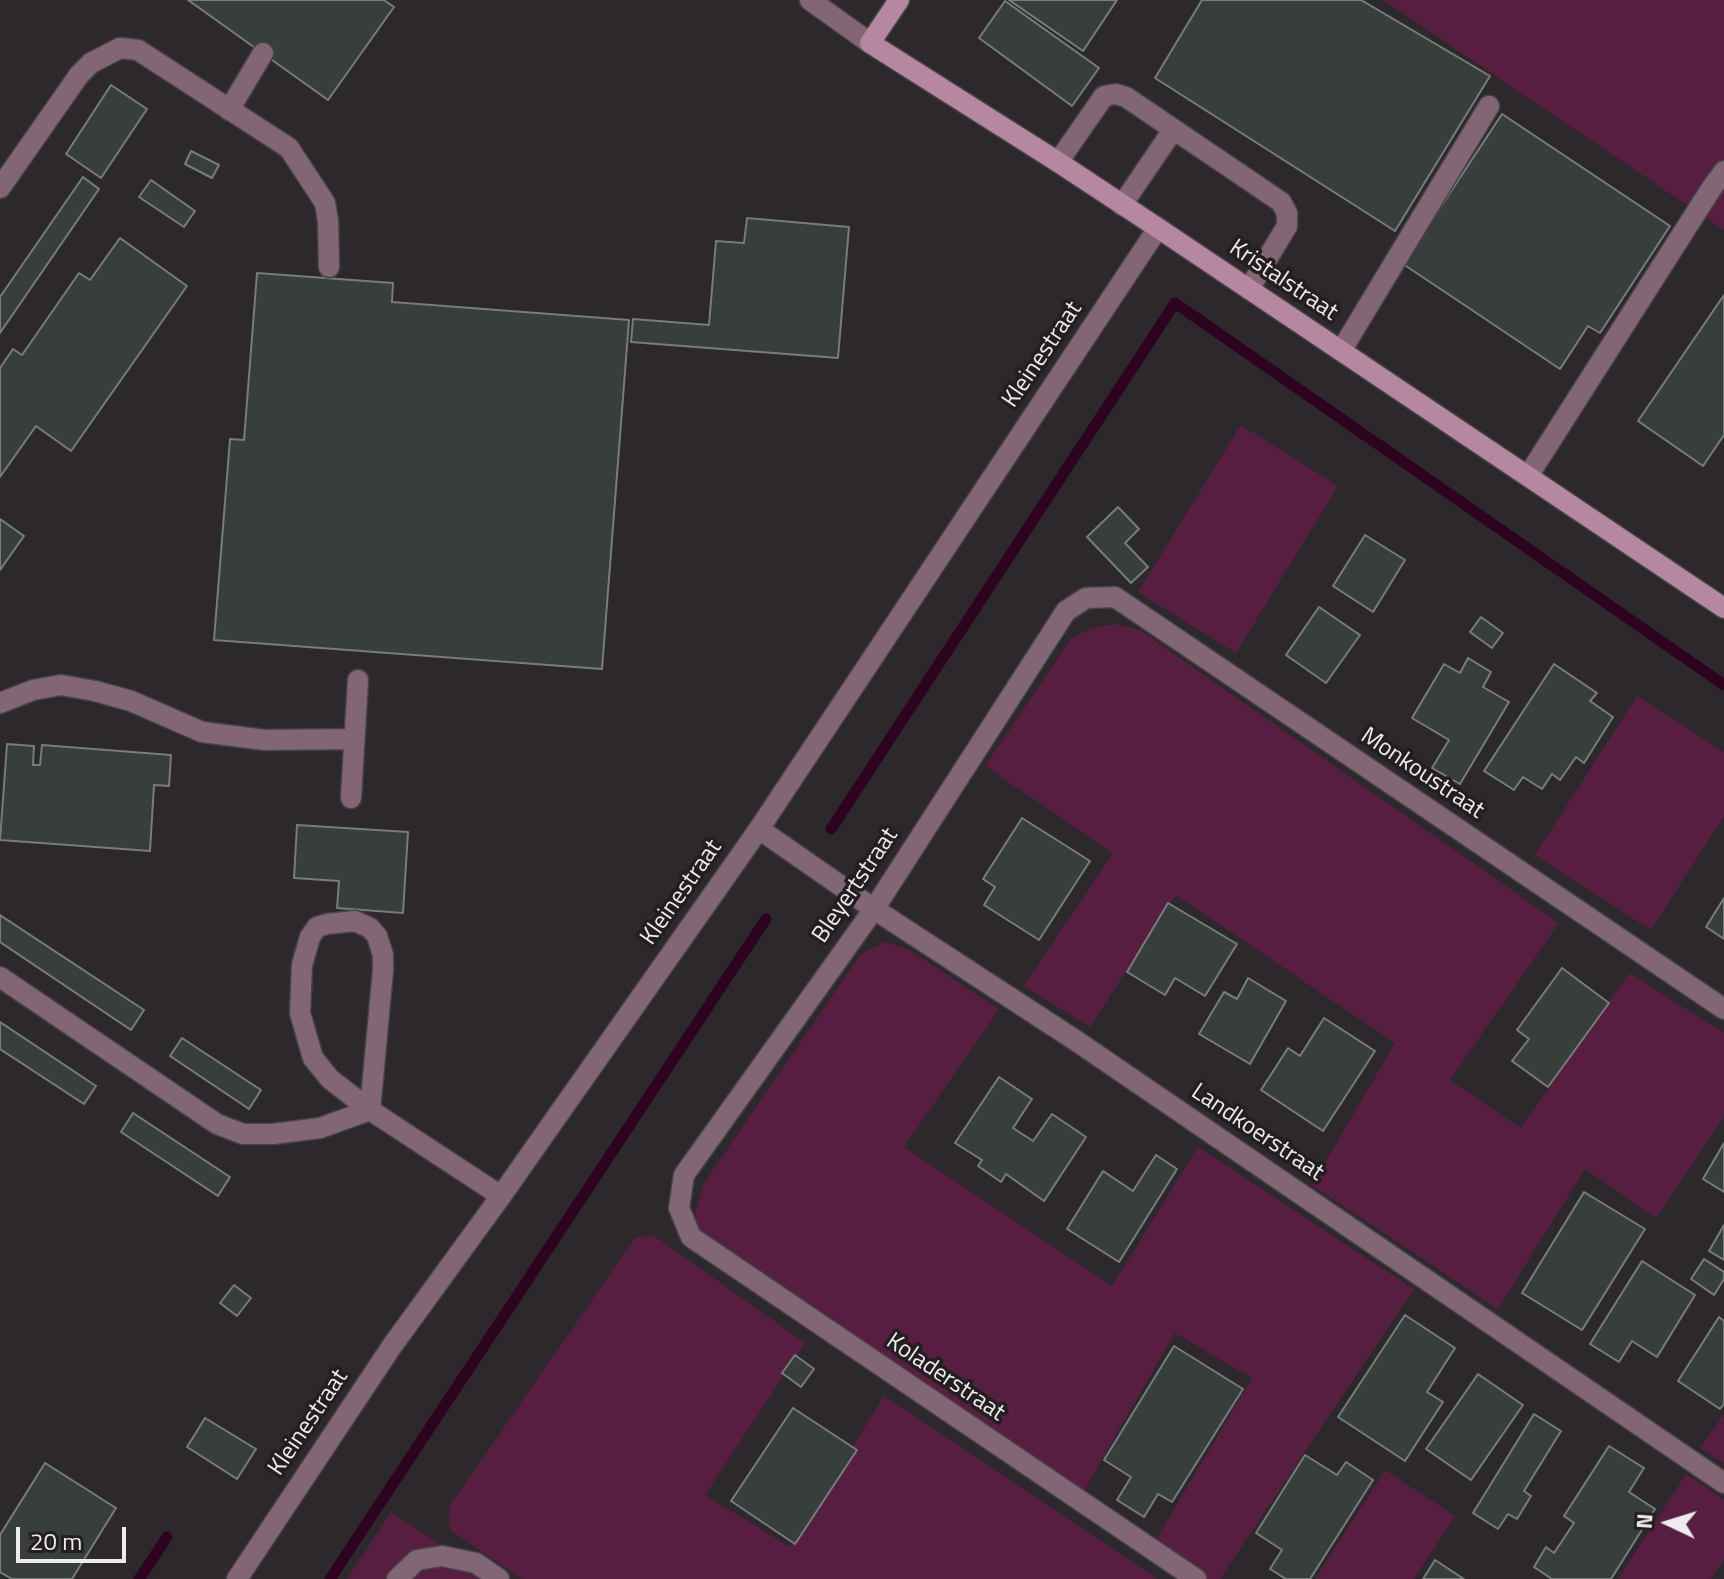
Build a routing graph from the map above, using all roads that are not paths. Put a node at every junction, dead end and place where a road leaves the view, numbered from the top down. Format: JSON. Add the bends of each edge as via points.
{"nodes":[{"id":1,"x":810,"y":0,"type":"edge"},
{"id":2,"x":899,"y":0,"type":"edge"},
{"id":3,"x":870,"y":43,"type":"junction"},
{"id":4,"x":263,"y":53,"type":"dead end"},
{"id":5,"x":1489,"y":106,"type":"dead end"},
{"id":6,"x":229,"y":110,"type":"junction"},
{"id":7,"x":1173,"y":130,"type":"junction"},
{"id":8,"x":1058,"y":162,"type":"junction"},
{"id":9,"x":1724,"y":171,"type":"edge"},
{"id":10,"x":0,"y":188,"type":"edge"},
{"id":11,"x":1122,"y":205,"type":"junction"},
{"id":12,"x":1158,"y":228,"type":"junction"},
{"id":13,"x":329,"y":267,"type":"dead end"},
{"id":14,"x":1249,"y":289,"type":"junction"},
{"id":15,"x":1341,"y":351,"type":"junction"},
{"id":16,"x":1528,"y":476,"type":"junction"},
{"id":17,"x":1086,"y":598,"type":"joint"},
{"id":18,"x":1724,"y":608,"type":"edge"},
{"id":19,"x":358,"y":680,"type":"dead end"},
{"id":20,"x":0,"y":703,"type":"edge"},
{"id":21,"x":354,"y":739,"type":"junction"},
{"id":22,"x":351,"y":798,"type":"dead end"},
{"id":23,"x":759,"y":829,"type":"junction"},
{"id":24,"x":874,"y":909,"type":"junction"},
{"id":25,"x":0,"y":977,"type":"edge"},
{"id":26,"x":1724,"y":1009,"type":"edge"},
{"id":27,"x":370,"y":1110,"type":"junction"},
{"id":28,"x":501,"y":1196,"type":"junction"},
{"id":29,"x":679,"y":1208,"type":"joint"},
{"id":30,"x":1724,"y":1483,"type":"edge"},
{"id":31,"x":237,"y":1579,"type":"edge"},
{"id":32,"x":397,"y":1579,"type":"edge"},
{"id":33,"x":499,"y":1579,"type":"edge"},
{"id":34,"x":1196,"y":1579,"type":"edge"}],
"edges":[{"from":1,"to":3,"type":"street","name":"Kristalstraat"},
{"from":2,"to":3,"type":"street"},
{"from":3,"to":8,"type":"street","name":"Kristalstraat"},
{"from":4,"to":6,"type":"street"},
{"from":5,"to":15,"type":"street"},
{"from":6,"to":10,"type":"street","via":[[138,50],[120,48],[79,75]]},
{"from":6,"to":13,"type":"street","via":[[289,148],[318,192],[328,221]]},
{"from":7,"to":8,"type":"street","via":[[1126,97],[1104,96]]},
{"from":7,"to":11,"type":"street"},
{"from":7,"to":14,"type":"street","via":[[1281,202],[1287,213],[1287,226]]},
{"from":8,"to":11,"type":"street","name":"Kristalstraat"},
{"from":9,"to":16,"type":"street"},
{"from":11,"to":12,"type":"street","name":"Kristalstraat"},
{"from":12,"to":14,"type":"street","name":"Kristalstraat"},
{"from":12,"to":23,"type":"street","name":"Kleinestraat"},
{"from":14,"to":15,"type":"street","name":"Kristalstraat"},
{"from":15,"to":16,"type":"street","name":"Kristalstraat"},
{"from":16,"to":18,"type":"street","name":"Kristalstraat"},
{"from":17,"to":24,"type":"street","name":"Bleyertstraat","via":[[1066,611]]},
{"from":17,"to":26,"type":"street","name":"Monkoustraat","via":[[1115,597]]},
{"from":19,"to":21,"type":"street"},
{"from":20,"to":21,"type":"street","via":[[61,685],[131,701],[202,732],[265,740]]},
{"from":21,"to":22,"type":"street"},
{"from":23,"to":24,"type":"street","name":"Landkoerstraat"},
{"from":23,"to":28,"type":"street","name":"Kleinestraat"},
{"from":24,"to":29,"type":"street","name":"Bleyertstraat","via":[[684,1175]]},
{"from":24,"to":30,"type":"street","name":"Landkoerstraat"},
{"from":25,"to":27,"type":"street","via":[[217,1124],[243,1134],[320,1128]]},
{"from":27,"to":27,"type":"street","via":[[383,955],[370,928],[355,921],[327,924],[317,927],[306,948],[300,1013],[313,1058],[330,1079]]},
{"from":27,"to":28,"type":"street"},
{"from":28,"to":31,"type":"street","name":"Kleinestraat","via":[[392,1346]]},
{"from":29,"to":34,"type":"street","name":"Koladerstraat","via":[[691,1237]]},
{"from":32,"to":33,"type":"street","via":[[417,1560],[442,1556],[476,1563]]}]}
